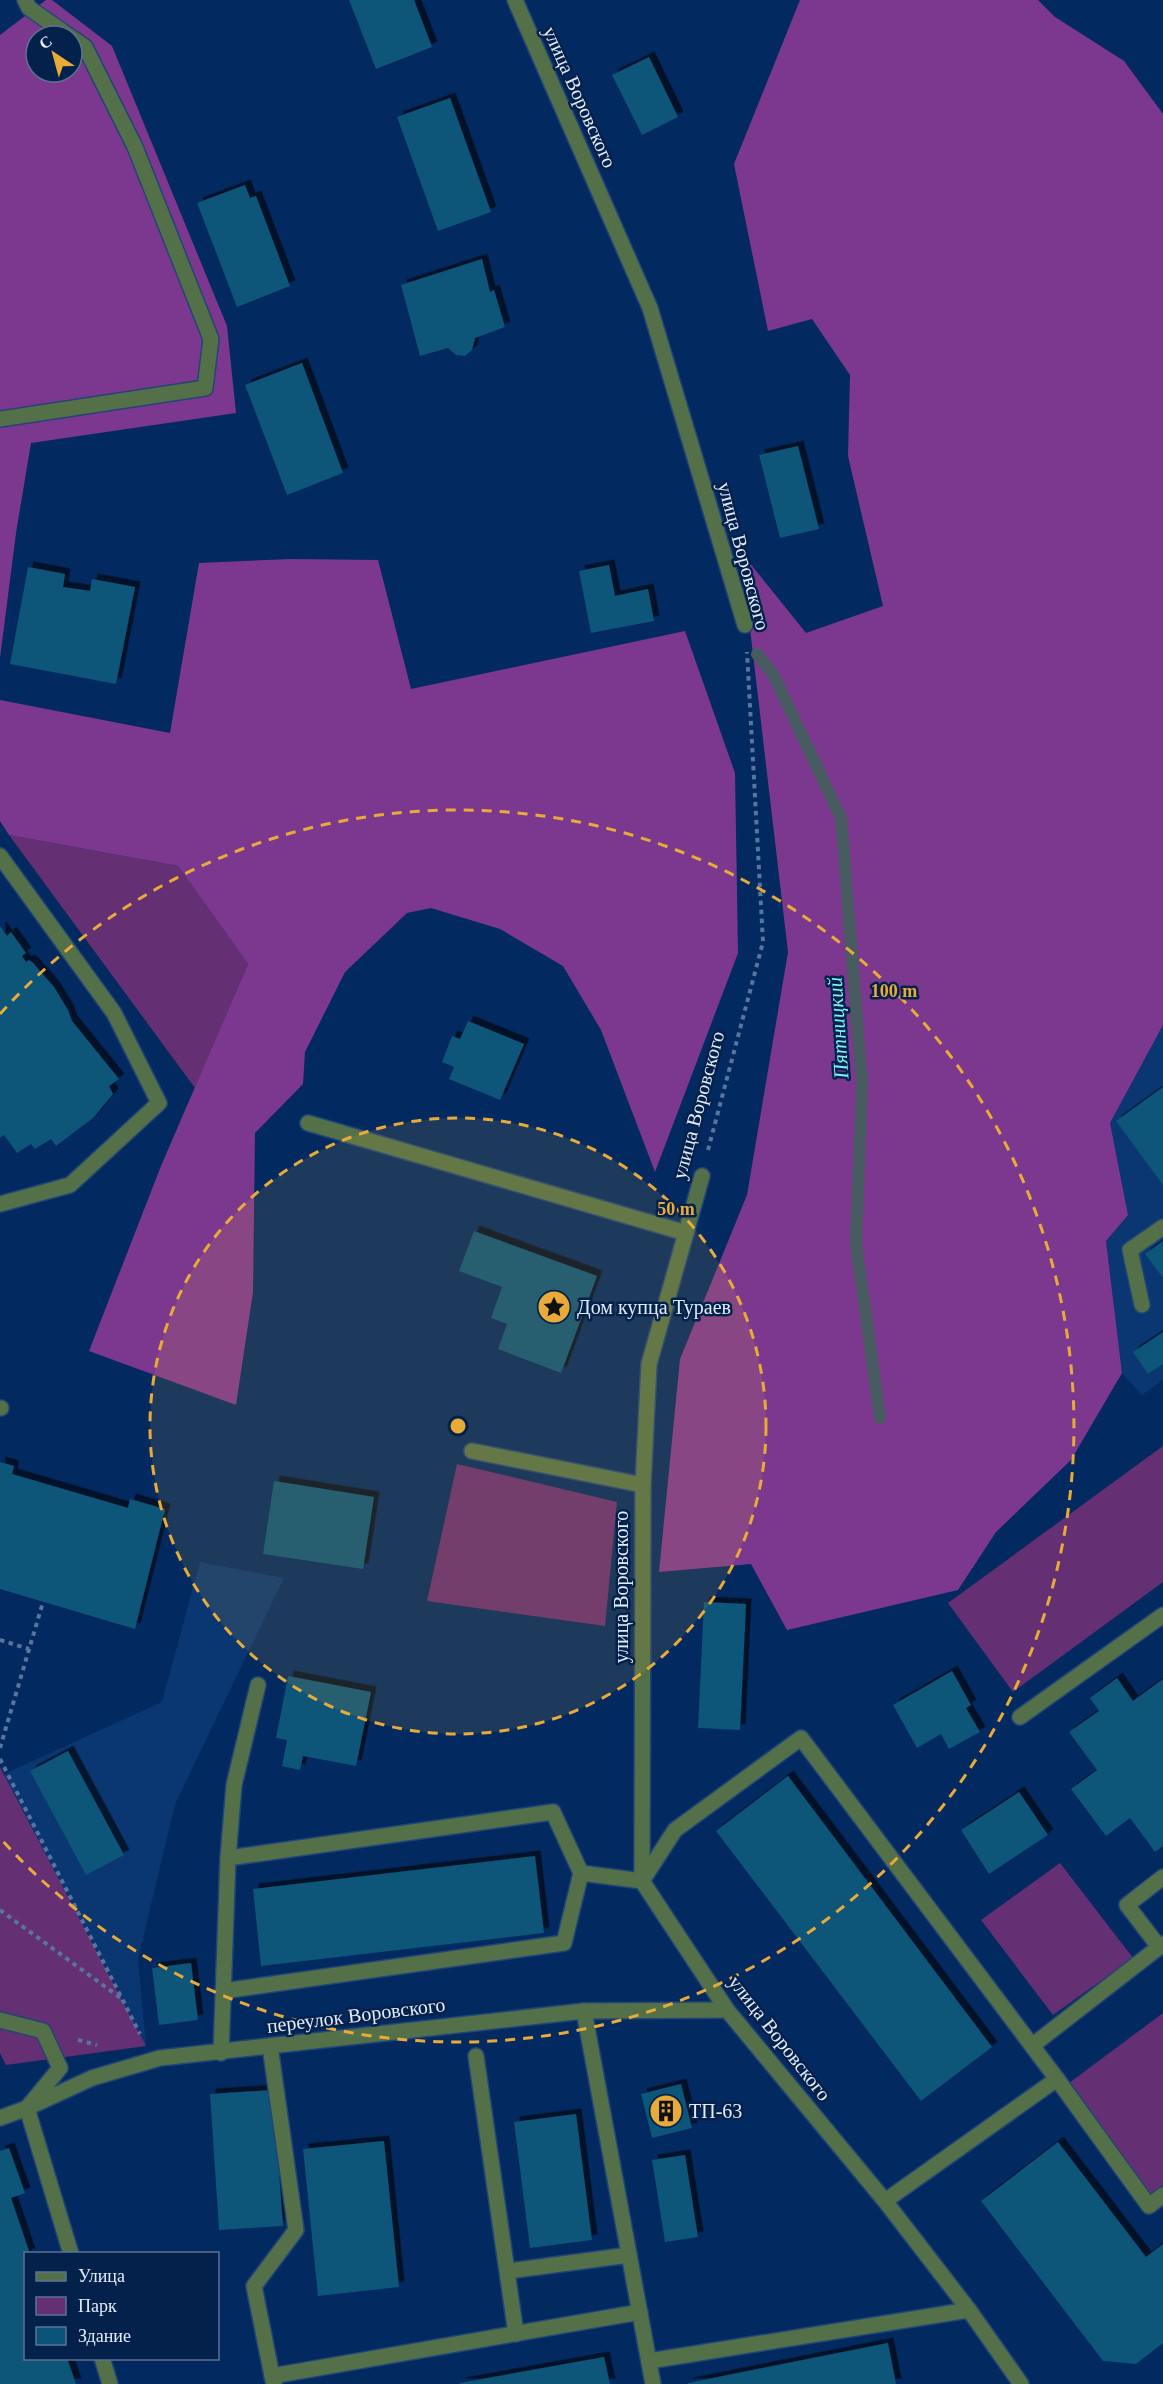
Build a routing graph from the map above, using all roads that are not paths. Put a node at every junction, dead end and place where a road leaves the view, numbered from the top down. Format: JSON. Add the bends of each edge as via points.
{"nodes":[{"id":1,"x":26,"y":0,"type":"edge"},
{"id":2,"x":515,"y":0,"type":"edge"},
{"id":3,"x":52,"y":24,"type":"edge"},
{"id":4,"x":84,"y":46,"type":"edge"},
{"id":5,"x":0,"y":419,"type":"edge"},
{"id":6,"x":745,"y":624,"type":"road end"},
{"id":7,"x":0,"y":856,"type":"edge"},
{"id":8,"x":308,"y":1123,"type":"dead end"},
{"id":9,"x":702,"y":1176,"type":"road end"},
{"id":10,"x":0,"y":1204,"type":"edge"},
{"id":11,"x":1163,"y":1227,"type":"edge"},
{"id":12,"x":686,"y":1233,"type":"junction"},
{"id":13,"x":1142,"y":1305,"type":"dead end"},
{"id":14,"x":472,"y":1450,"type":"dead end"},
{"id":15,"x":643,"y":1485,"type":"junction"},
{"id":16,"x":1163,"y":1615,"type":"edge"},
{"id":17,"x":258,"y":1685,"type":"dead end"},
{"id":18,"x":1020,"y":1717,"type":"dead end"},
{"id":19,"x":228,"y":1858,"type":"junction"},
{"id":20,"x":581,"y":1873,"type":"junction"},
{"id":21,"x":1163,"y":1877,"type":"edge"},
{"id":22,"x":642,"y":1881,"type":"junction"},
{"id":23,"x":1161,"y":1946,"type":"edge"},
{"id":24,"x":223,"y":1991,"type":"junction"},
{"id":25,"x":728,"y":2010,"type":"junction"},
{"id":26,"x":584,"y":2011,"type":"junction"},
{"id":27,"x":0,"y":2020,"type":"edge"},
{"id":28,"x":1033,"y":2045,"type":"junction"},
{"id":29,"x":270,"y":2046,"type":"junction"},
{"id":30,"x":221,"y":2053,"type":"junction"},
{"id":31,"x":476,"y":2056,"type":"dead end"},
{"id":32,"x":1057,"y":2079,"type":"junction"},
{"id":33,"x":27,"y":2108,"type":"junction"},
{"id":34,"x":0,"y":2118,"type":"edge"},
{"id":35,"x":1163,"y":2195,"type":"edge"},
{"id":36,"x":885,"y":2201,"type":"junction"},
{"id":37,"x":71,"y":2252,"type":"edge"},
{"id":38,"x":629,"y":2255,"type":"junction"},
{"id":39,"x":508,"y":2271,"type":"junction"},
{"id":40,"x":969,"y":2310,"type":"junction"},
{"id":41,"x":640,"y":2312,"type":"junction"},
{"id":42,"x":516,"y":2334,"type":"junction"},
{"id":43,"x":103,"y":2360,"type":"edge"},
{"id":44,"x":649,"y":2361,"type":"junction"},
{"id":45,"x":273,"y":2380,"type":"edge"},
{"id":46,"x":110,"y":2384,"type":"edge"},
{"id":47,"x":653,"y":2384,"type":"edge"},
{"id":48,"x":1021,"y":2384,"type":"edge"}],
"edges":[{"from":1,"to":3,"type":"street","via":[[29,8]]},
{"from":2,"to":6,"type":"street","name":"улица Воровского","via":[[650,308]]},
{"from":4,"to":5,"type":"street","via":[[135,147],[212,339],[205,388]]},
{"from":7,"to":10,"type":"street","via":[[114,1013],[159,1103],[70,1185]]},
{"from":8,"to":12,"type":"street"},
{"from":9,"to":12,"type":"street","name":"улица Воровского"},
{"from":11,"to":13,"type":"street","via":[[1130,1251]]},
{"from":12,"to":15,"type":"street","name":"улица Воровского","via":[[649,1364]]},
{"from":14,"to":15,"type":"street"},
{"from":15,"to":22,"type":"street","name":"улица Воровского"},
{"from":16,"to":18,"type":"street"},
{"from":17,"to":19,"type":"street","via":[[234,1785]]},
{"from":19,"to":20,"type":"street","via":[[553,1812]]},
{"from":19,"to":24,"type":"street"},
{"from":20,"to":22,"type":"street"},
{"from":20,"to":24,"type":"street","via":[[564,1943]]},
{"from":21,"to":23,"type":"street","via":[[1127,1905]]},
{"from":22,"to":25,"type":"street","name":"улица Воровского"},
{"from":22,"to":28,"type":"street","via":[[675,1830],[801,1738]]},
{"from":23,"to":28,"type":"street"},
{"from":24,"to":30,"type":"street"},
{"from":25,"to":26,"type":"street","name":"переулок Воровского"},
{"from":25,"to":36,"type":"street","name":"улица Воровского"},
{"from":26,"to":29,"type":"street","name":"переулок Воровского"},
{"from":26,"to":38,"type":"street"},
{"from":27,"to":33,"type":"street","via":[[43,2031],[60,2068]]},
{"from":28,"to":32,"type":"street"},
{"from":29,"to":30,"type":"street","name":"переулок Воровского"},
{"from":29,"to":45,"type":"street","via":[[296,2230],[254,2286]]},
{"from":30,"to":33,"type":"street","name":"переулок Воровского","via":[[154,2060],[92,2078]]},
{"from":31,"to":39,"type":"street"},
{"from":32,"to":35,"type":"street","via":[[1149,2206]]},
{"from":32,"to":36,"type":"street"},
{"from":33,"to":34,"type":"street","name":"переулок Воровского"},
{"from":33,"to":37,"type":"street"},
{"from":36,"to":40,"type":"street","name":"улица Воровского"},
{"from":38,"to":39,"type":"street"},
{"from":38,"to":41,"type":"street"},
{"from":39,"to":42,"type":"street"},
{"from":40,"to":44,"type":"street"},
{"from":40,"to":48,"type":"street","name":"улица Воровского"},
{"from":41,"to":42,"type":"street"},
{"from":41,"to":44,"type":"street"},
{"from":42,"to":45,"type":"street"},
{"from":43,"to":46,"type":"street"},
{"from":44,"to":47,"type":"street"}]}
